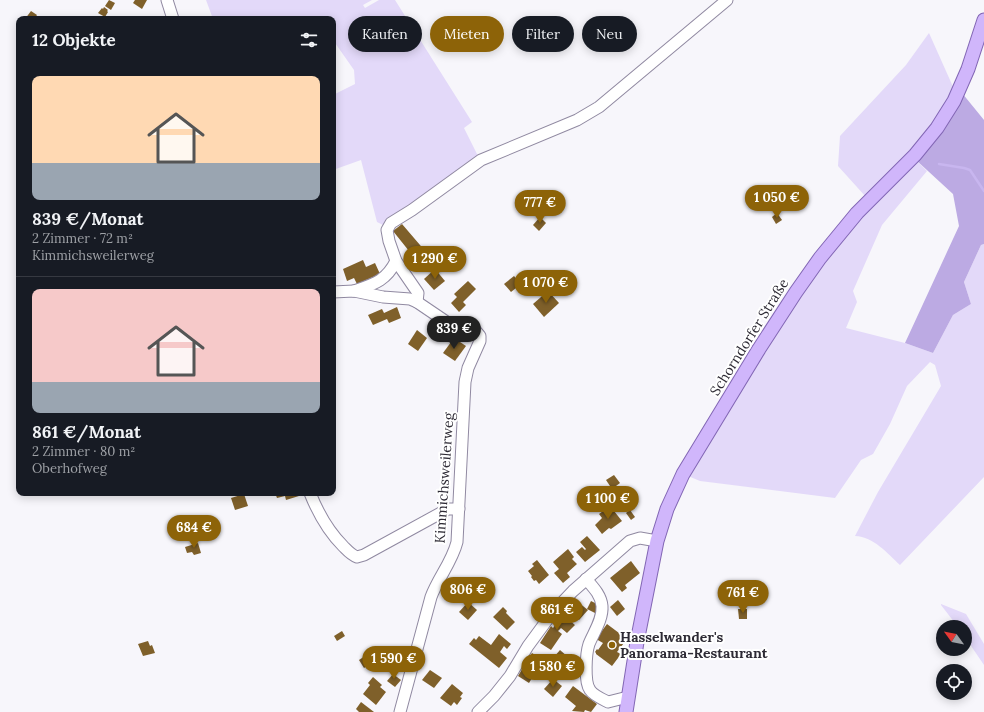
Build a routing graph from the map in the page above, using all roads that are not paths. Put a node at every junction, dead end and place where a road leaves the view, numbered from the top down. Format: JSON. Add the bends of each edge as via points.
{"nodes":[{"id":1,"x":167,"y":0,"type":"edge"},
{"id":2,"x":727,"y":0,"type":"edge"},
{"id":3,"x":172,"y":16,"type":"edge"},
{"id":4,"x":984,"y":20,"type":"edge"},
{"id":5,"x":396,"y":261,"type":"junction"},
{"id":6,"x":354,"y":291,"type":"junction"},
{"id":7,"x":336,"y":292,"type":"edge"},
{"id":8,"x":416,"y":302,"type":"junction"},
{"id":9,"x":311,"y":496,"type":"edge"},
{"id":10,"x":459,"y":509,"type":"junction"},
{"id":11,"x":657,"y":541,"type":"junction"},
{"id":12,"x":586,"y":579,"type":"junction"},
{"id":13,"x":628,"y":698,"type":"junction"},
{"id":14,"x":400,"y":712,"type":"edge"},
{"id":15,"x":478,"y":712,"type":"edge"},
{"id":16,"x":626,"y":712,"type":"edge"}],
"edges":[{"from":1,"to":3,"type":"street"},
{"from":2,"to":5,"type":"street","via":[[600,107],[577,120],[481,160],[393,221],[388,227],[388,236]]},
{"from":4,"to":11,"type":"main road","name":"Schorndorfer Straße","via":[[968,69],[943,119],[925,144],[842,230],[796,292],[683,474],[667,509]]},
{"from":5,"to":6,"type":"street","name":"Kimmichsweilerweg","via":[[381,280]]},
{"from":5,"to":8,"type":"street","via":[[417,291]]},
{"from":6,"to":7,"type":"street","name":"Kimmichsweilerweg"},
{"from":6,"to":8,"type":"street","name":"Kimmichsweilerweg"},
{"from":8,"to":10,"type":"street","name":"Kimmichsweilerweg","via":[[448,323],[473,329],[480,338],[465,382]]},
{"from":9,"to":10,"type":"street","via":[[327,528],[357,557],[448,509]]},
{"from":10,"to":14,"type":"street","name":"Kimmichsweilerweg","via":[[456,546],[431,597]]},
{"from":11,"to":12,"type":"street","via":[[634,538]]},
{"from":11,"to":13,"type":"main road","name":"Schorndorfer Straße"},
{"from":12,"to":13,"type":"street","via":[[598,595],[602,608],[588,651],[586,675],[589,688],[609,702]]},
{"from":12,"to":15,"type":"street","via":[[548,617],[510,676]]},
{"from":13,"to":16,"type":"main road","name":"Schorndorfer Straße"}]}
